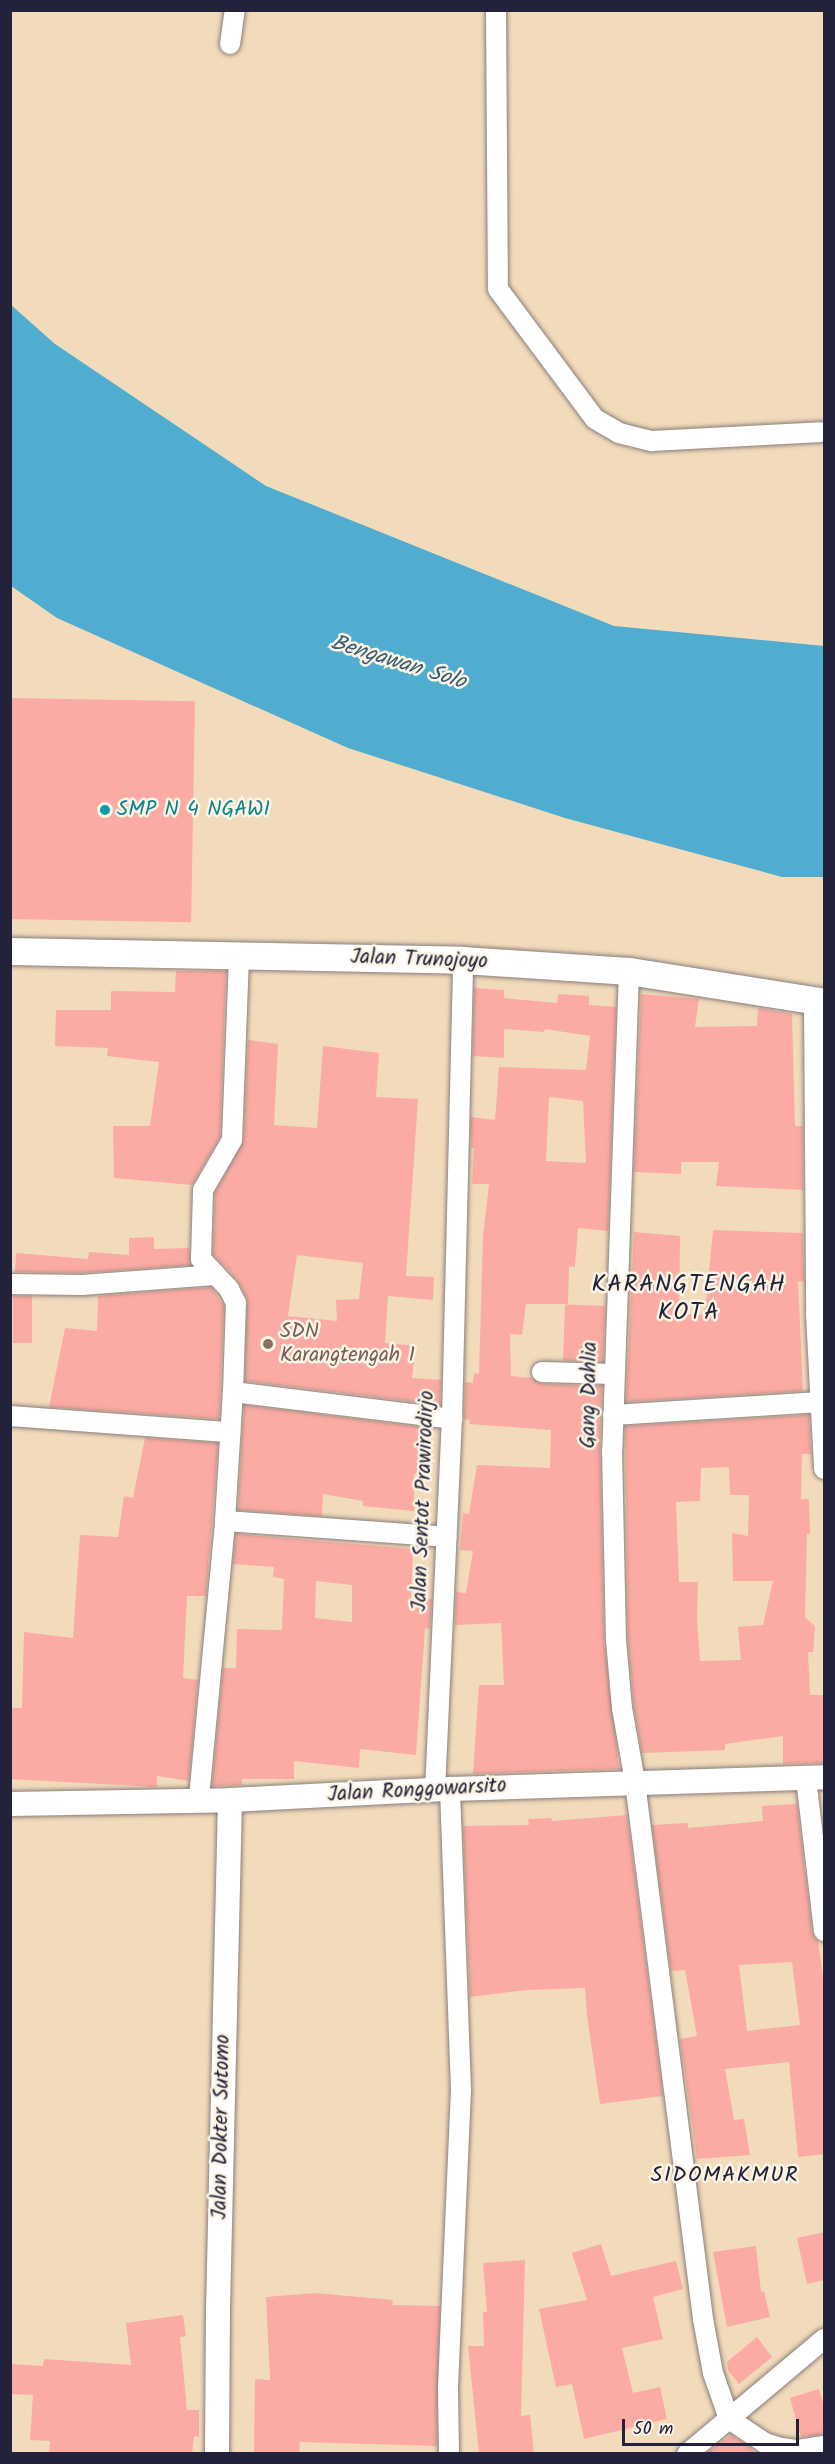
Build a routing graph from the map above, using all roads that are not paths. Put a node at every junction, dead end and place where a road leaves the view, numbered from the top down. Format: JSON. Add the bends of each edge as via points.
{"nodes":[{"id":1,"x":235,"y":10,"type":"edge"},
{"id":2,"x":496,"y":10,"type":"edge"},
{"id":3,"x":230,"y":44,"type":"dead end"},
{"id":4,"x":821,"y":432,"type":"dead end"},
{"id":5,"x":10,"y":951,"type":"edge"},
{"id":6,"x":239,"y":954,"type":"junction"},
{"id":7,"x":463,"y":960,"type":"junction"},
{"id":8,"x":629,"y":971,"type":"junction"},
{"id":9,"x":820,"y":1001,"type":"edge"},
{"id":10,"x":214,"y":1275,"type":"junction"},
{"id":11,"x":10,"y":1284,"type":"edge"},
{"id":12,"x":542,"y":1372,"type":"dead end"},
{"id":13,"x":614,"y":1374,"type":"junction"},
{"id":14,"x":233,"y":1392,"type":"junction"},
{"id":15,"x":821,"y":1402,"type":"junction"},
{"id":16,"x":613,"y":1414,"type":"junction"},
{"id":17,"x":10,"y":1416,"type":"edge"},
{"id":18,"x":452,"y":1419,"type":"junction"},
{"id":19,"x":230,"y":1432,"type":"junction"},
{"id":20,"x":825,"y":1469,"type":"edge"},
{"id":21,"x":225,"y":1521,"type":"junction"},
{"id":22,"x":447,"y":1537,"type":"junction"},
{"id":23,"x":816,"y":1778,"type":"edge"},
{"id":24,"x":635,"y":1782,"type":"junction"},
{"id":25,"x":442,"y":1790,"type":"junction"},
{"id":26,"x":200,"y":1798,"type":"junction"},
{"id":27,"x":230,"y":1800,"type":"junction"},
{"id":28,"x":10,"y":1804,"type":"edge"},
{"id":29,"x":825,"y":1931,"type":"edge"},
{"id":30,"x":825,"y":2338,"type":"edge"},
{"id":31,"x":729,"y":2419,"type":"junction"},
{"id":32,"x":825,"y":2446,"type":"edge"},
{"id":33,"x":217,"y":2454,"type":"edge"},
{"id":34,"x":449,"y":2454,"type":"edge"},
{"id":35,"x":687,"y":2454,"type":"edge"}],
"edges":[{"from":1,"to":3,"type":"street"},
{"from":2,"to":4,"type":"street","via":[[498,289],[595,419],[619,433],[652,441]]},
{"from":5,"to":6,"type":"main road","name":"Jalan Trunojoyo"},
{"from":6,"to":7,"type":"main road","name":"Jalan Trunojoyo"},
{"from":6,"to":10,"type":"street","via":[[232,1140],[203,1190],[201,1259]]},
{"from":7,"to":8,"type":"main road","name":"Jalan Trunojoyo"},
{"from":7,"to":18,"type":"street","name":"Jalan Sentot Prawirodirjo"},
{"from":8,"to":9,"type":"main road","name":"Jalan Trunojoyo"},
{"from":8,"to":13,"type":"street","name":"Gang Dahlia"},
{"from":9,"to":15,"type":"street","via":[[814,1172]]},
{"from":10,"to":11,"type":"street","via":[[82,1285]]},
{"from":10,"to":14,"type":"street","via":[[234,1295],[236,1303]]},
{"from":12,"to":13,"type":"street"},
{"from":13,"to":16,"type":"street","name":"Gang Dahlia"},
{"from":14,"to":18,"type":"street"},
{"from":14,"to":19,"type":"street"},
{"from":15,"to":16,"type":"street"},
{"from":15,"to":20,"type":"street"},
{"from":16,"to":24,"type":"street","name":"Gang Dahlia","via":[[616,1641],[622,1708]]},
{"from":17,"to":19,"type":"street"},
{"from":18,"to":22,"type":"street","name":"Jalan Sentot Prawirodirjo"},
{"from":19,"to":21,"type":"street"},
{"from":21,"to":22,"type":"street"},
{"from":21,"to":26,"type":"street"},
{"from":22,"to":25,"type":"street","name":"Jalan Sentot Prawirodirjo"},
{"from":23,"to":24,"type":"street","name":"Jalan Ronggowarsito"},
{"from":23,"to":29,"type":"street"},
{"from":24,"to":25,"type":"street","name":"Jalan Ronggowarsito"},
{"from":24,"to":31,"type":"street","name":"Gang Dahlia","via":[[703,2319],[713,2373]]},
{"from":25,"to":27,"type":"street","name":"Jalan Ronggowarsito"},
{"from":25,"to":34,"type":"street","name":"Jalan Sentot Prawirodirjo","via":[[461,2090]]},
{"from":26,"to":27,"type":"street","name":"Jalan Ronggowarsito"},
{"from":26,"to":28,"type":"street","name":"Jalan Ronggowarsito"},
{"from":27,"to":33,"type":"street","name":"Jalan Dokter Sutomo"},
{"from":30,"to":31,"type":"street"},
{"from":31,"to":32,"type":"street","via":[[765,2443],[781,2448]]},
{"from":31,"to":35,"type":"street"}]}
